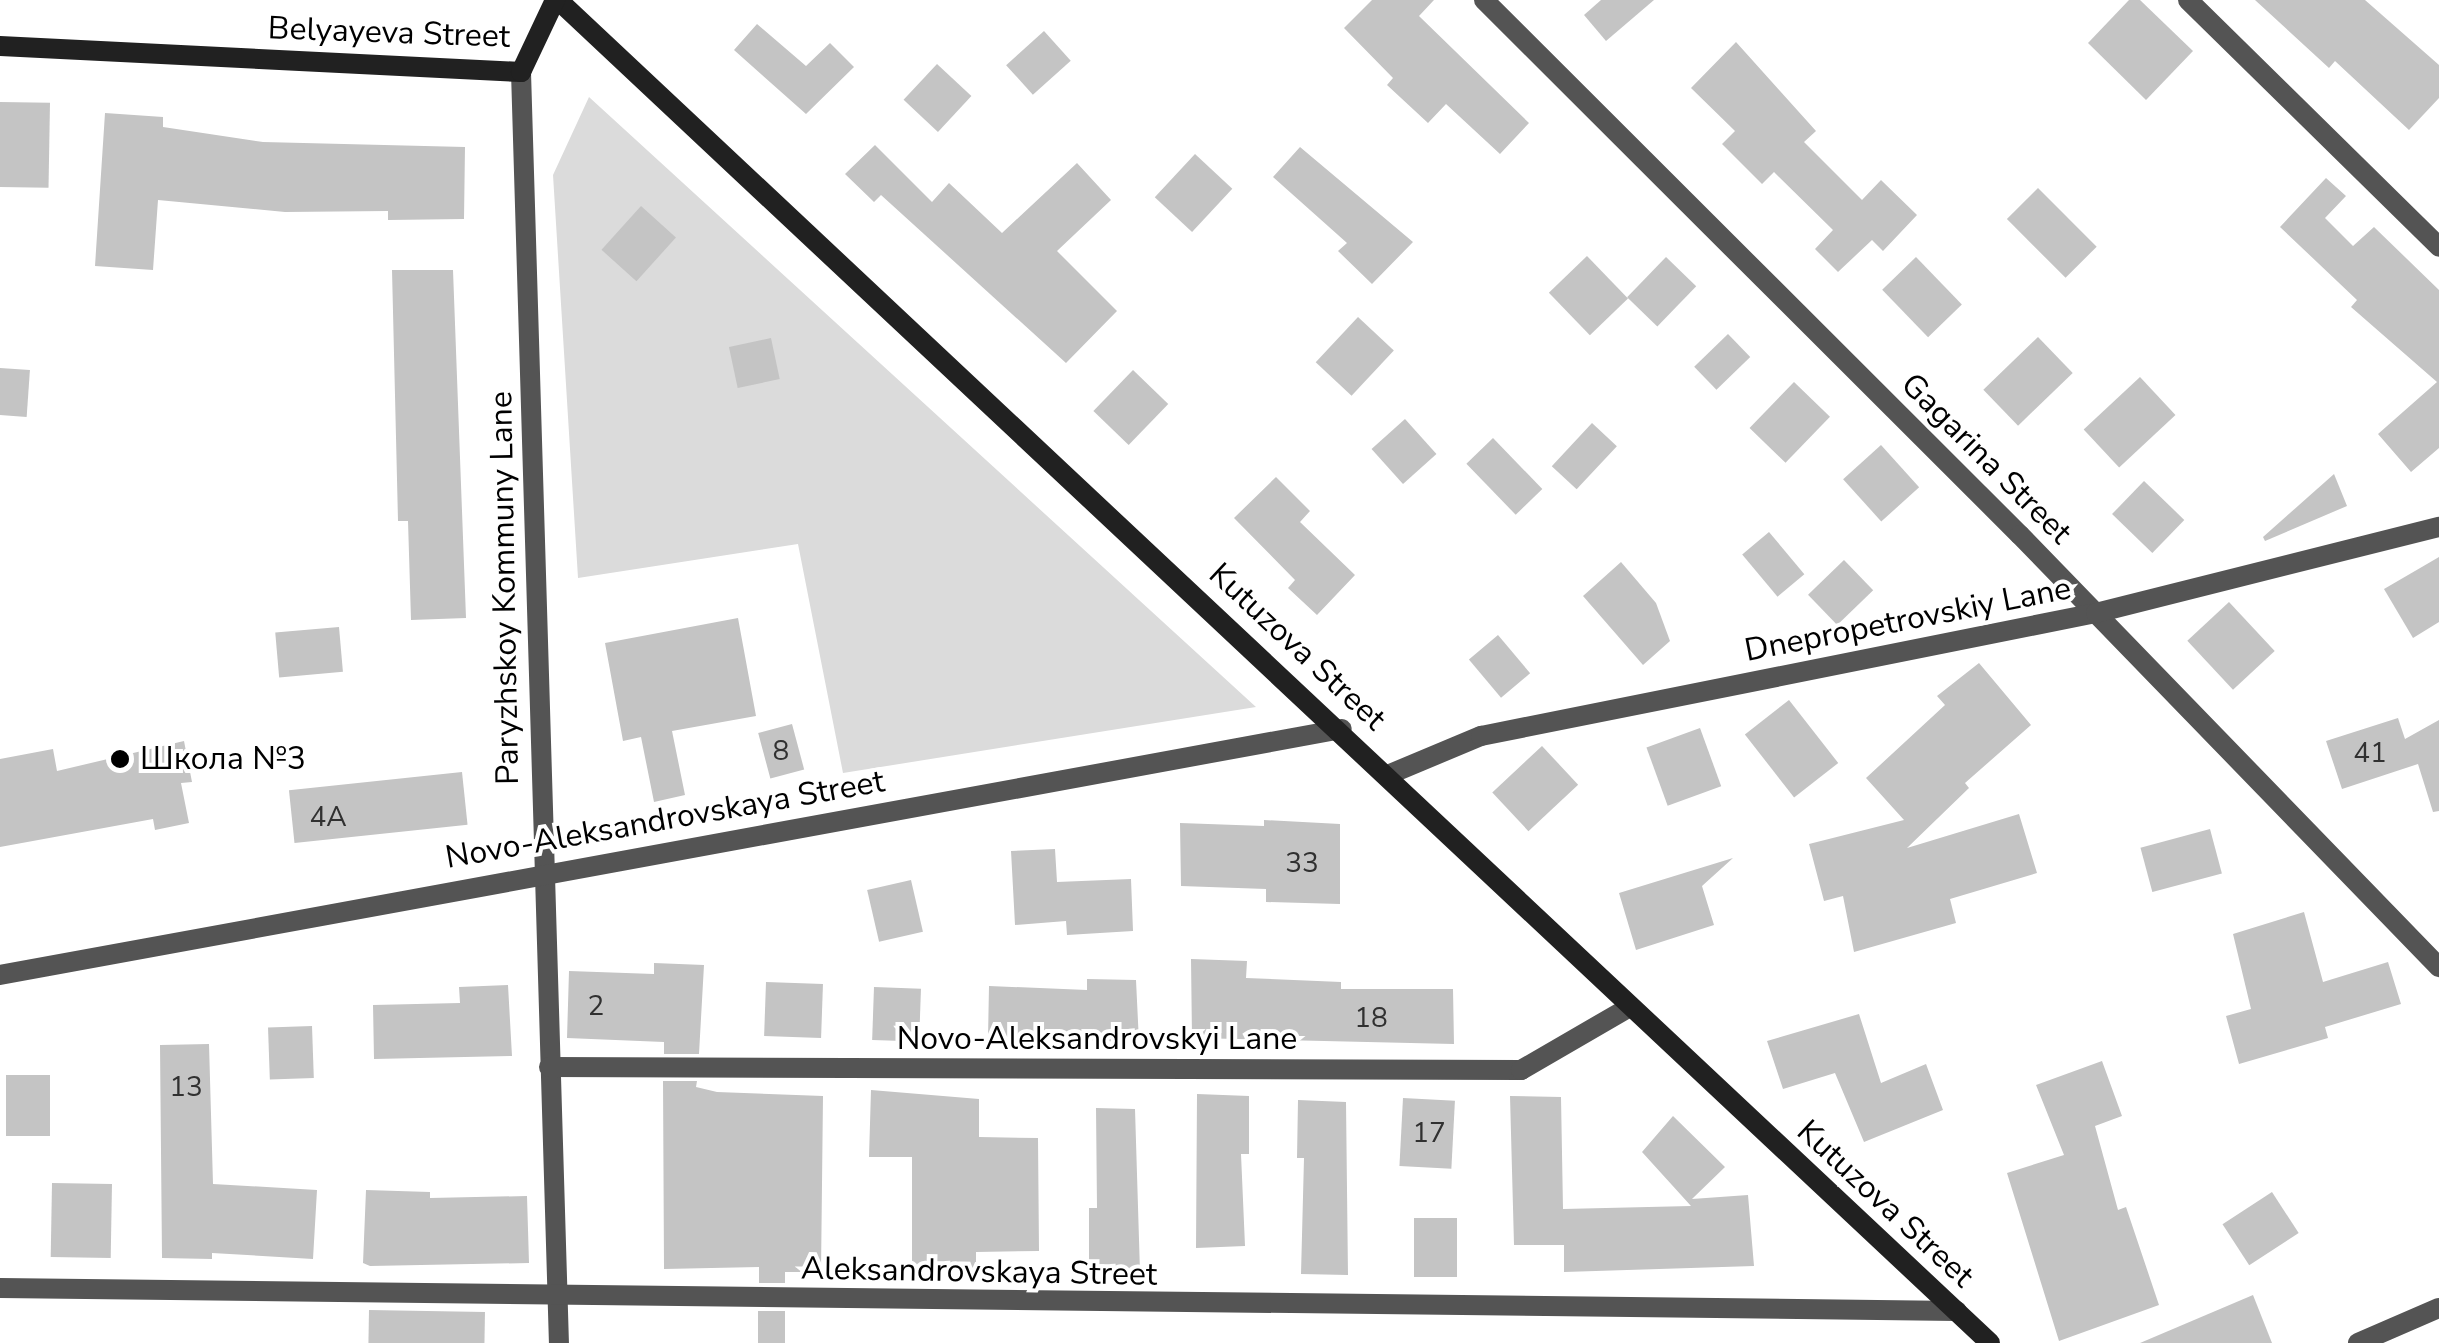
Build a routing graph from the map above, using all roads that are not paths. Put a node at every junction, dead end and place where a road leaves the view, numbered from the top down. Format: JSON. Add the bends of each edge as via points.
{"nodes":[{"id":1,"x":557,"y":0,"type":"edge"},
{"id":2,"x":1484,"y":0,"type":"edge"},
{"id":3,"x":2188,"y":0,"type":"edge"},
{"id":4,"x":0,"y":46,"type":"edge"},
{"id":5,"x":521,"y":72,"type":"junction"},
{"id":6,"x":2439,"y":247,"type":"edge"},
{"id":7,"x":2439,"y":527,"type":"edge"},
{"id":8,"x":2096,"y":613,"type":"junction"},
{"id":9,"x":1342,"y":729,"type":"junction"},
{"id":10,"x":1390,"y":774,"type":"junction"},
{"id":11,"x":542,"y":872,"type":"junction"},
{"id":12,"x":2439,"y":967,"type":"edge"},
{"id":13,"x":0,"y":975,"type":"edge"},
{"id":14,"x":1628,"y":1008,"type":"junction"},
{"id":15,"x":549,"y":1067,"type":"junction"},
{"id":16,"x":0,"y":1288,"type":"edge"},
{"id":17,"x":558,"y":1298,"type":"junction"},
{"id":18,"x":2439,"y":1308,"type":"edge"},
{"id":19,"x":1958,"y":1311,"type":"junction"},
{"id":20,"x":559,"y":1343,"type":"edge"},
{"id":21,"x":1990,"y":1343,"type":"edge"},
{"id":22,"x":2358,"y":1343,"type":"edge"}],
"edges":[{"from":1,"to":5,"type":"main road","name":"Belyayeva Street"},
{"from":1,"to":9,"type":"main road","name":"Kutuzova Street"},
{"from":2,"to":8,"type":"street","name":"Gagarina Street"},
{"from":3,"to":6,"type":"street"},
{"from":4,"to":5,"type":"main road","name":"Belyayeva Street"},
{"from":5,"to":11,"type":"street","name":"Paryzhskoy Kommuny Lane"},
{"from":7,"to":8,"type":"street","name":"Dnepropetrovskiy Lane"},
{"from":8,"to":10,"type":"street","name":"Dnepropetrovskiy Lane","via":[[1481,736]]},
{"from":8,"to":12,"type":"street","name":"Gagarina Street"},
{"from":9,"to":10,"type":"main road","name":"Kutuzova Street"},
{"from":9,"to":11,"type":"street","name":"Novo-Aleksandrovskaya Street"},
{"from":10,"to":14,"type":"main road","name":"Kutuzova Street"},
{"from":11,"to":13,"type":"street","name":"Novo-Aleksandrovskaya Street"},
{"from":11,"to":15,"type":"street","name":"Paryzhskoy Kommuny Lane"},
{"from":14,"to":15,"type":"street","name":"Novo-Aleksandrovskyi Lane","via":[[1521,1070]]},
{"from":14,"to":19,"type":"main road","name":"Kutuzova Street"},
{"from":15,"to":17,"type":"street","name":"Paryzhskoy Kommuny Lane"},
{"from":16,"to":17,"type":"street","name":"Aleksandrovskaya Street"},
{"from":17,"to":19,"type":"street","name":"Aleksandrovskaya Street"},
{"from":17,"to":20,"type":"street","name":"Paryzhskoy Kommuny Lane"},
{"from":18,"to":22,"type":"street"},
{"from":19,"to":21,"type":"main road","name":"Kutuzova Street"}]}
